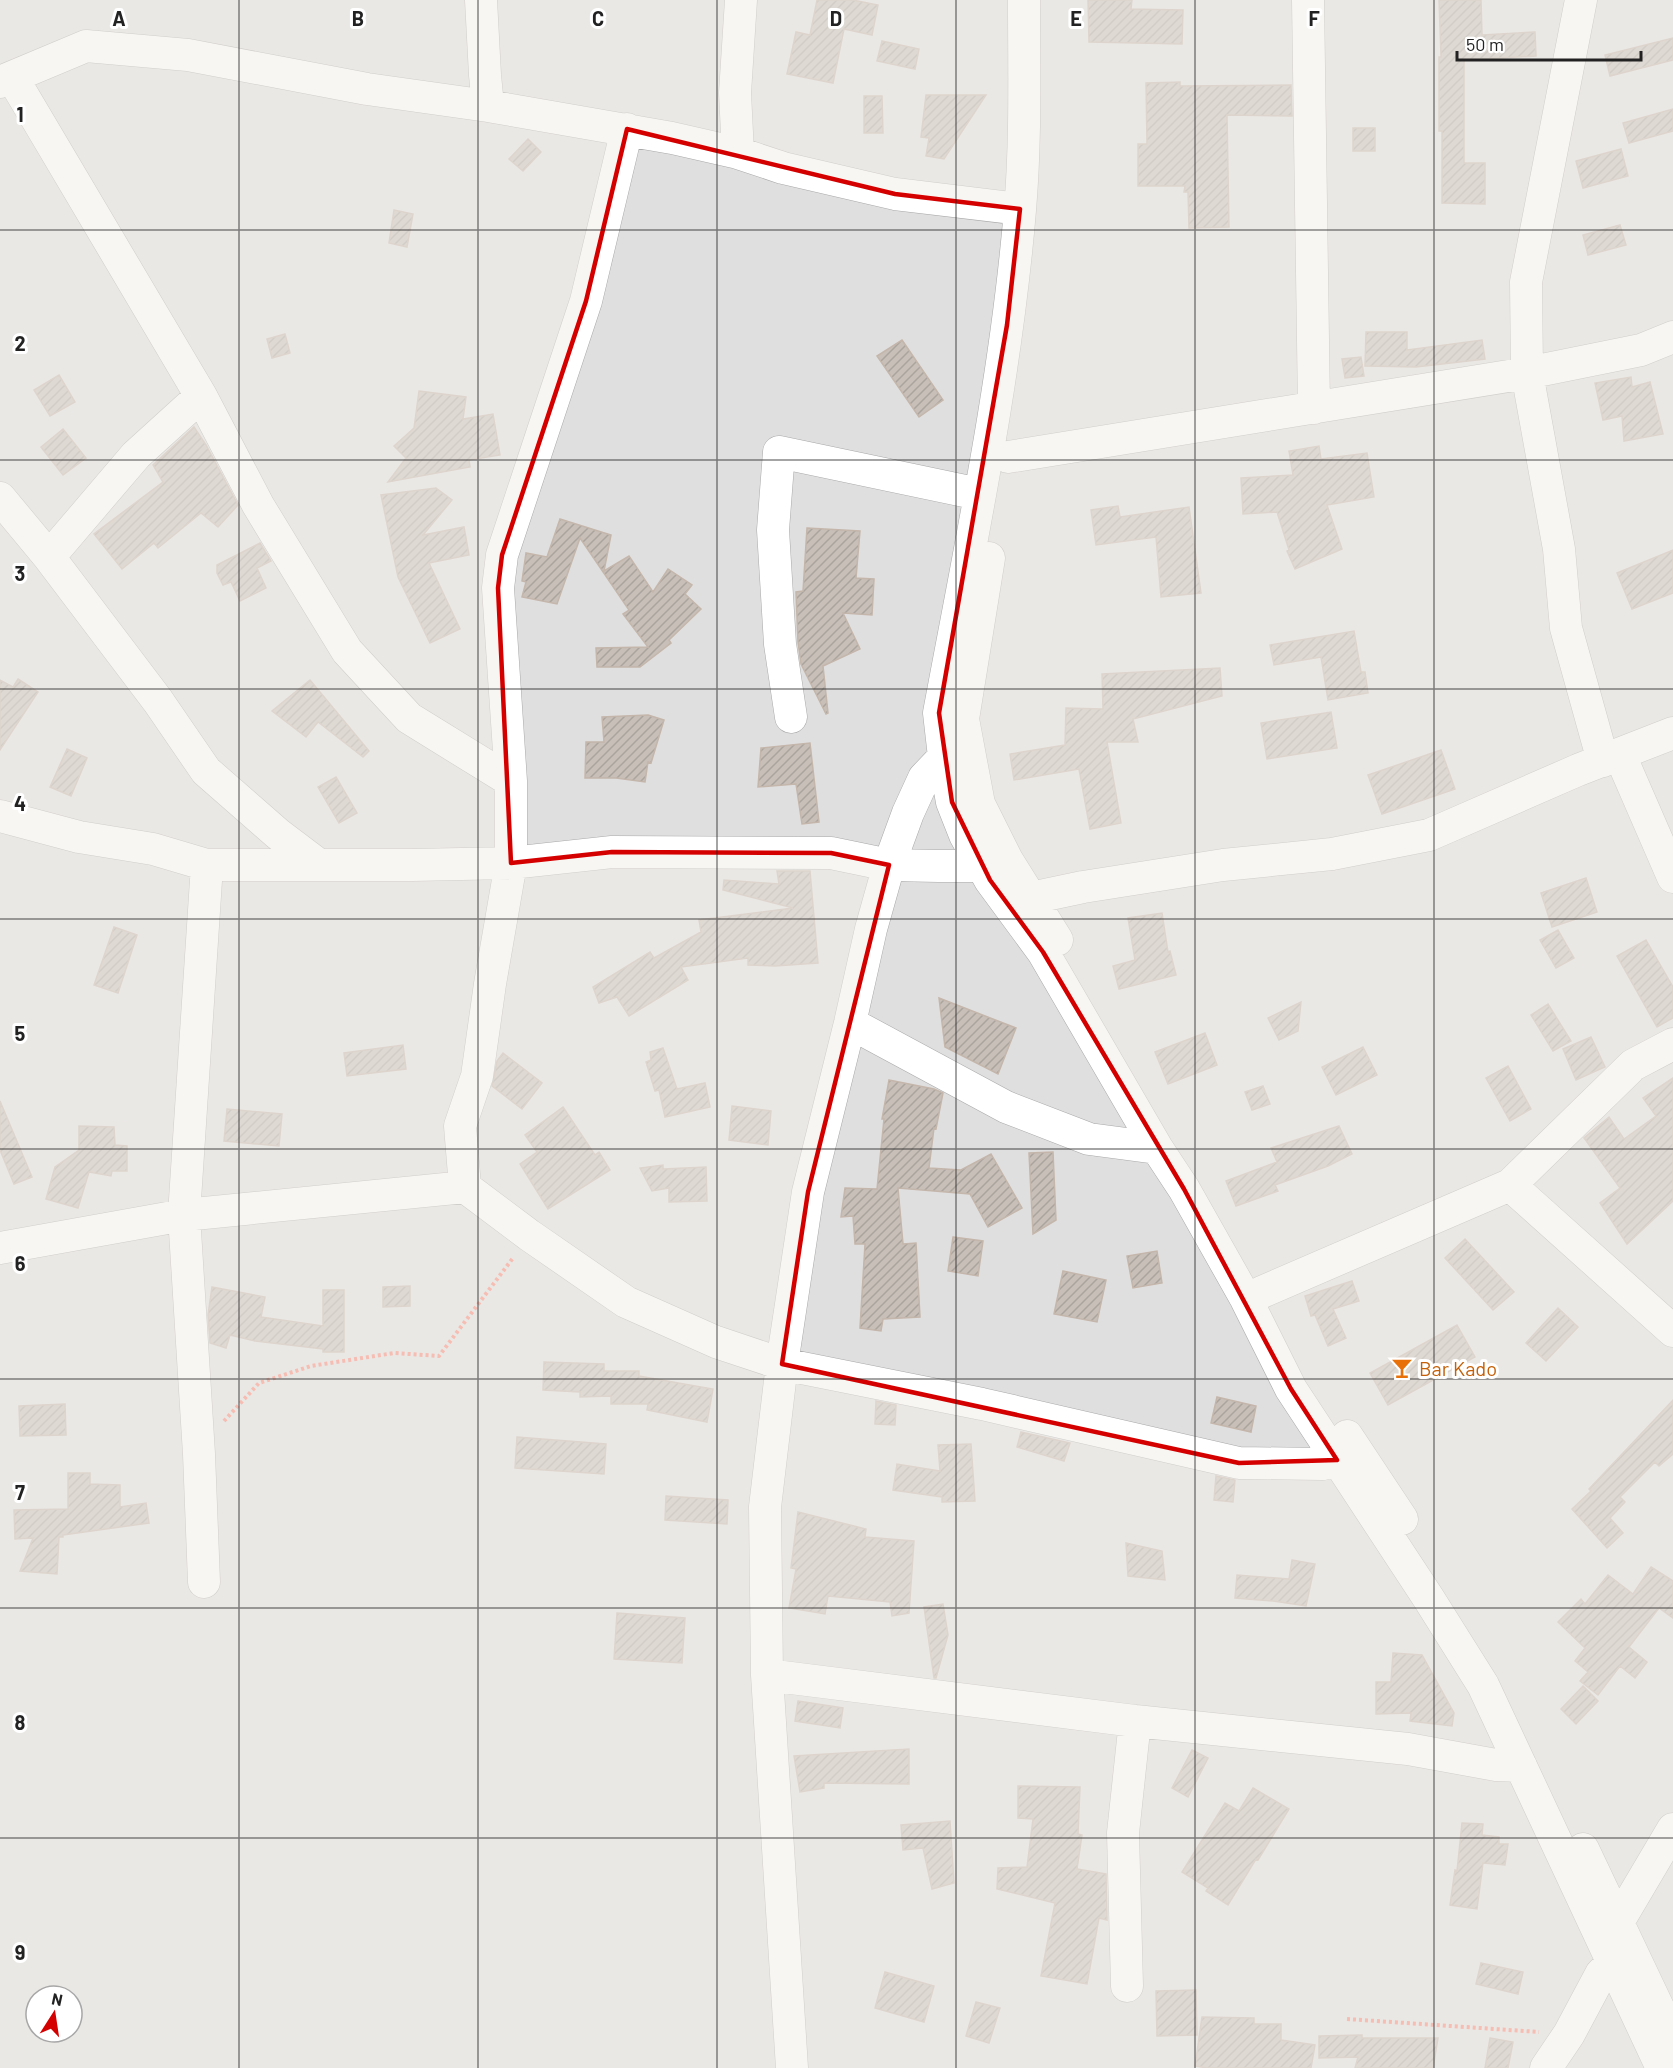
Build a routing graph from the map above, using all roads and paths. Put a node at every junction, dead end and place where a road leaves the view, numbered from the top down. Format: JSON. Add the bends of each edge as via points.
{"nodes":[{"id":1,"x":482,"y":0,"type":"edge"},
{"id":2,"x":741,"y":0,"type":"edge"},
{"id":3,"x":1024,"y":0,"type":"edge"},
{"id":4,"x":1041,"y":0,"type":"edge"},
{"id":5,"x":1308,"y":0,"type":"edge"},
{"id":6,"x":1581,"y":0,"type":"edge"},
{"id":7,"x":6,"y":80,"type":"edge"},
{"id":8,"x":488,"y":106,"type":"junction"},
{"id":9,"x":627,"y":129,"type":"junction"},
{"id":10,"x":738,"y":153,"type":"junction"},
{"id":11,"x":1020,"y":209,"type":"junction"},
{"id":12,"x":1673,"y":338,"type":"edge"},
{"id":13,"x":1527,"y":373,"type":"junction"},
{"id":14,"x":201,"y":396,"type":"junction"},
{"id":15,"x":1314,"y":408,"type":"junction"},
{"id":16,"x":1008,"y":458,"type":"junction"},
{"id":17,"x":979,"y":494,"type":"junction"},
{"id":18,"x":0,"y":498,"type":"edge"},
{"id":19,"x":49,"y":557,"type":"junction"},
{"id":20,"x":791,"y":717,"type":"dead end"},
{"id":21,"x":1673,"y":733,"type":"edge"},
{"id":22,"x":944,"y":757,"type":"junction"},
{"id":23,"x":1611,"y":758,"type":"junction"},
{"id":24,"x":511,"y":781,"type":"junction"},
{"id":25,"x":0,"y":816,"type":"edge"},
{"id":26,"x":511,"y":863,"type":"junction"},
{"id":27,"x":994,"y":863,"type":"junction"},
{"id":28,"x":207,"y":865,"type":"junction"},
{"id":29,"x":319,"y":865,"type":"junction"},
{"id":30,"x":889,"y":865,"type":"junction"},
{"id":31,"x":1673,"y":877,"type":"edge"},
{"id":32,"x":1031,"y":898,"type":"junction"},
{"id":33,"x":850,"y":1023,"type":"junction"},
{"id":34,"x":1673,"y":1044,"type":"edge"},
{"id":35,"x":1157,"y":1148,"type":"junction"},
{"id":36,"x":1510,"y":1185,"type":"junction"},
{"id":37,"x":465,"y":1187,"type":"junction"},
{"id":38,"x":184,"y":1215,"type":"junction"},
{"id":39,"x":530,"y":1235,"type":"junction"},
{"id":40,"x":0,"y":1248,"type":"edge"},
{"id":41,"x":1262,"y":1292,"type":"junction"},
{"id":42,"x":1673,"y":1331,"type":"edge"},
{"id":43,"x":783,"y":1364,"type":"junction"},
{"id":44,"x":200,"y":1454,"type":"junction"},
{"id":45,"x":1337,"y":1460,"type":"junction"},
{"id":46,"x":204,"y":1582,"type":"dead end"},
{"id":47,"x":767,"y":1675,"type":"junction"},
{"id":48,"x":1135,"y":1721,"type":"junction"},
{"id":49,"x":1521,"y":1766,"type":"junction"},
{"id":50,"x":1673,"y":1829,"type":"edge"},
{"id":51,"x":1618,"y":1922,"type":"junction"},
{"id":52,"x":1612,"y":1963,"type":"junction"},
{"id":53,"x":1127,"y":1986,"type":"dead end"},
{"id":54,"x":1347,"y":2019,"type":"dead end"},
{"id":55,"x":1569,"y":2034,"type":"junction"},
{"id":56,"x":1673,"y":2039,"type":"edge"},
{"id":57,"x":792,"y":2068,"type":"edge"},
{"id":58,"x":1546,"y":2068,"type":"edge"},
{"id":59,"x":1662,"y":2068,"type":"edge"}],
"edges":[{"from":1,"to":8,"type":"street"},
{"from":2,"to":10,"type":"street","via":[[735,93]]},
{"from":3,"to":11,"type":"street"},
{"from":4,"to":16,"type":"street","via":[[1038,208]]},
{"from":5,"to":15,"type":"street"},
{"from":6,"to":13,"type":"street","via":[[1526,282]]},
{"from":7,"to":8,"type":"street","via":[[86,45],[188,55],[367,89]]},
{"from":7,"to":14,"type":"street"},
{"from":8,"to":9,"type":"street"},
{"from":9,"to":10,"type":"street"},
{"from":9,"to":24,"type":"street","via":[[585,302],[502,555],[498,588]]},
{"from":10,"to":11,"type":"street","via":[[783,168],[895,194]]},
{"from":11,"to":17,"type":"street","via":[[1007,325]]},
{"from":12,"to":13,"type":"street","via":[[1641,350]]},
{"from":13,"to":15,"type":"street"},
{"from":13,"to":23,"type":"street","via":[[1559,549],[1566,627]]},
{"from":14,"to":19,"type":"street","via":[[136,455]]},
{"from":14,"to":24,"type":"street","via":[[258,505],[347,651],[409,718]]},
{"from":15,"to":16,"type":"street"},
{"from":16,"to":27,"type":"street","via":[[963,719]]},
{"from":17,"to":20,"type":"street","via":[[779,452],[773,530],[780,644]]},
{"from":17,"to":22,"type":"street","via":[[939,713]]},
{"from":18,"to":19,"type":"street"},
{"from":19,"to":29,"type":"street","via":[[206,771]]},
{"from":21,"to":23,"type":"street"},
{"from":22,"to":27,"type":"street","via":[[952,802],[965,835]]},
{"from":22,"to":30,"type":"street","via":[[924,778]]},
{"from":23,"to":31,"type":"street"},
{"from":23,"to":32,"type":"street","via":[[1429,835],[1332,854],[1222,865]]},
{"from":24,"to":26,"type":"street"},
{"from":25,"to":28,"type":"street","via":[[79,837],[153,849]]},
{"from":26,"to":29,"type":"street"},
{"from":26,"to":30,"type":"street","via":[[612,852],[831,853]]},
{"from":26,"to":37,"type":"street","via":[[477,1076],[460,1126]]},
{"from":27,"to":30,"type":"street"},
{"from":27,"to":32,"type":"street"},
{"from":27,"to":35,"type":"street","via":[[990,880],[1043,952]]},
{"from":28,"to":29,"type":"street"},
{"from":28,"to":38,"type":"street"},
{"from":30,"to":33,"type":"street"},
{"from":32,"to":41,"type":"street","via":[[1125,1050]]},
{"from":33,"to":35,"type":"street","via":[[1006,1107],[1089,1139]]},
{"from":33,"to":43,"type":"street","via":[[808,1192]]},
{"from":34,"to":36,"type":"street","via":[[1633,1065]]},
{"from":35,"to":45,"type":"street","via":[[1240,1289],[1291,1389]]},
{"from":36,"to":41,"type":"street"},
{"from":36,"to":42,"type":"street"},
{"from":37,"to":38,"type":"street"},
{"from":37,"to":39,"type":"street"},
{"from":38,"to":40,"type":"street"},
{"from":38,"to":44,"type":"street"},
{"from":39,"to":43,"type":"street","via":[[626,1302],[716,1342]]},
{"from":39,"to":44,"type":"path","via":[[439,1356],[394,1353],[311,1366],[259,1383]]},
{"from":41,"to":51,"type":"street","via":[[1307,1380],[1375,1477],[1498,1673]]},
{"from":43,"to":45,"type":"street","via":[[1239,1463],[1323,1464]]},
{"from":43,"to":47,"type":"street","via":[[765,1507]]},
{"from":44,"to":46,"type":"street"},
{"from":45,"to":49,"type":"street","via":[[1483,1685]]},
{"from":47,"to":48,"type":"street"},
{"from":47,"to":57,"type":"street"},
{"from":48,"to":49,"type":"street","via":[[1408,1749]]},
{"from":48,"to":53,"type":"street","via":[[1123,1833]]},
{"from":49,"to":52,"type":"street"},
{"from":50,"to":51,"type":"street"},
{"from":51,"to":56,"type":"street"},
{"from":52,"to":55,"type":"street","via":[[1601,1974]]},
{"from":52,"to":59,"type":"street"},
{"from":54,"to":55,"type":"path"},
{"from":55,"to":58,"type":"street"}]}
